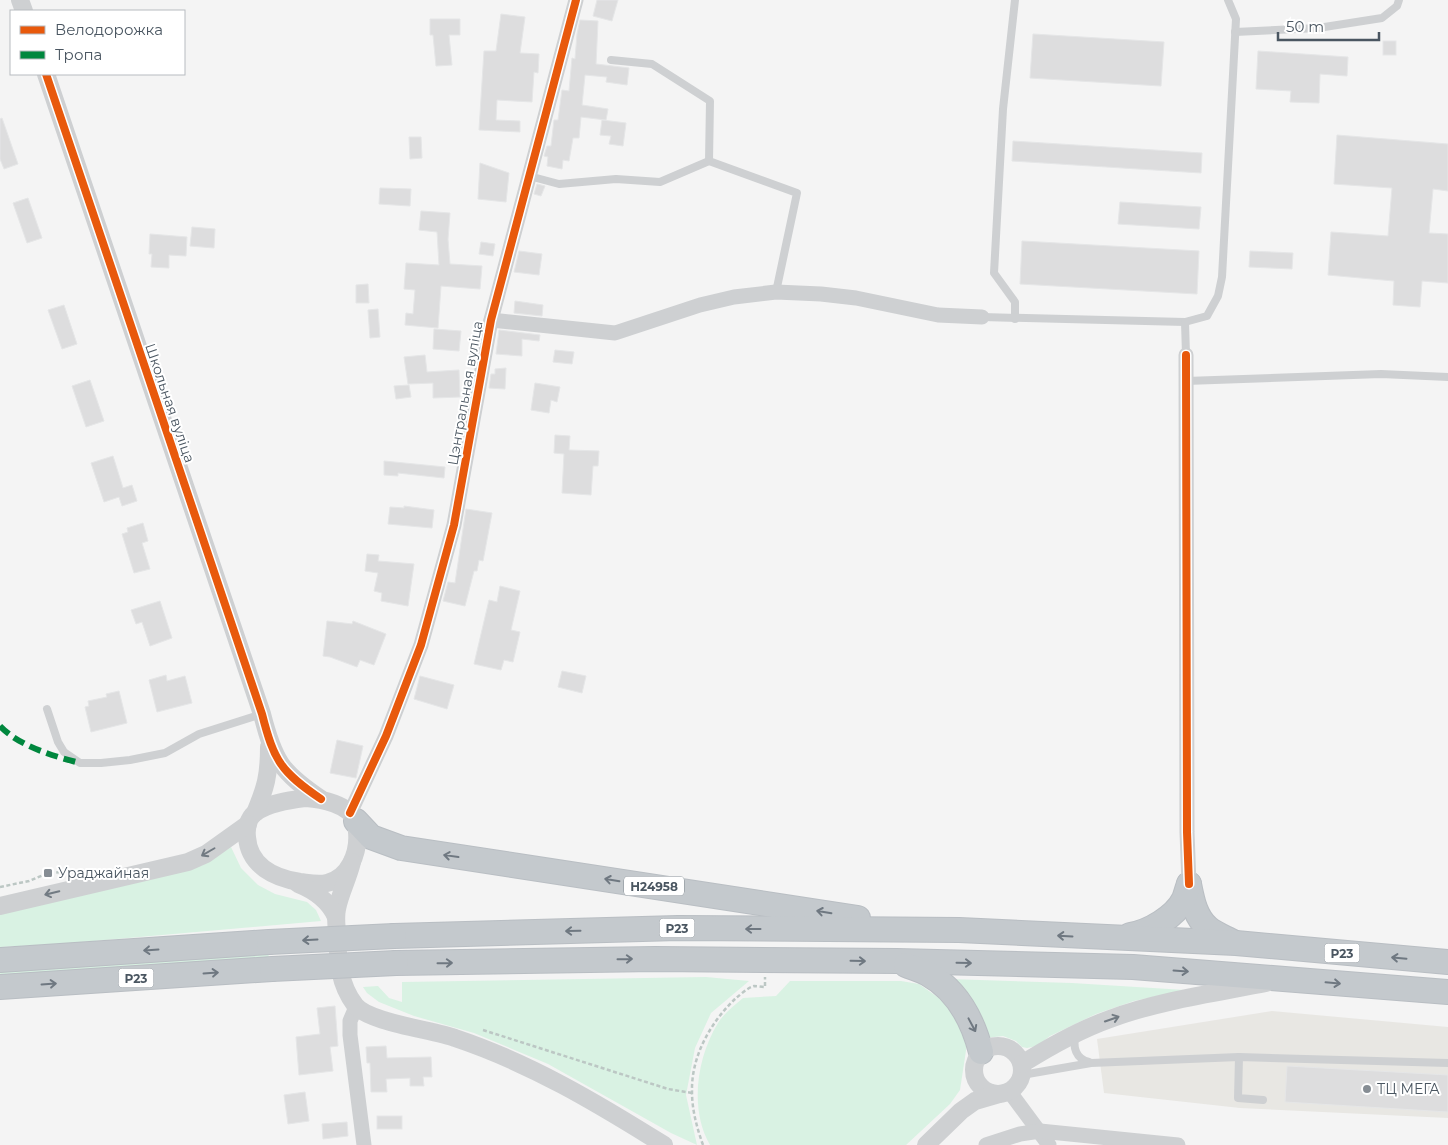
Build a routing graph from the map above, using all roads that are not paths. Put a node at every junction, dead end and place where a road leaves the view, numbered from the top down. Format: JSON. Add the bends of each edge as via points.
{"nodes":[{"id":1,"x":576,"y":0,"type":"edge"},
{"id":2,"x":1015,"y":0,"type":"edge"},
{"id":3,"x":1228,"y":0,"type":"edge"},
{"id":4,"x":1399,"y":0,"type":"edge"},
{"id":5,"x":1235,"y":32,"type":"junction"},
{"id":6,"x":611,"y":60,"type":"dead end"},
{"id":7,"x":46,"y":75,"type":"edge"},
{"id":8,"x":709,"y":161,"type":"junction"},
{"id":9,"x":529,"y":176,"type":"junction"},
{"id":10,"x":776,"y":292,"type":"junction"},
{"id":11,"x":982,"y":317,"type":"joint"},
{"id":12,"x":1015,"y":319,"type":"junction"},
{"id":13,"x":491,"y":320,"type":"junction"},
{"id":14,"x":1186,"y":322,"type":"junction"},
{"id":15,"x":1186,"y":355,"type":"joint"},
{"id":16,"x":1448,"y":377,"type":"edge"},
{"id":17,"x":1186,"y":381,"type":"junction"},
{"id":18,"x":47,"y":709,"type":"dead end"},
{"id":19,"x":262,"y":714,"type":"junction"},
{"id":20,"x":269,"y":741,"type":"junction"},
{"id":21,"x":321,"y":799,"type":"junction"},
{"id":22,"x":251,"y":818,"type":"junction"},
{"id":23,"x":353,"y":818,"type":"junction"},
{"id":24,"x":352,"y":862,"type":"junction"},
{"id":25,"x":288,"y":880,"type":"junction"},
{"id":26,"x":1189,"y":884,"type":"junction"},
{"id":27,"x":0,"y":906,"type":"edge"},
{"id":28,"x":336,"y":916,"type":"junction"},
{"id":29,"x":959,"y":930,"type":"junction"},
{"id":30,"x":1114,"y":938,"type":"junction"},
{"id":31,"x":1236,"y":944,"type":"junction"},
{"id":32,"x":0,"y":960,"type":"edge"},
{"id":33,"x":897,"y":961,"type":"junction"},
{"id":34,"x":1448,"y":962,"type":"edge"},
{"id":35,"x":1285,"y":979,"type":"junction"},
{"id":36,"x":0,"y":987,"type":"edge"},
{"id":37,"x":1448,"y":992,"type":"edge"},
{"id":38,"x":356,"y":1007,"type":"junction"},
{"id":39,"x":1076,"y":1033,"type":"junction"},
{"id":40,"x":981,"y":1052,"type":"junction"},
{"id":41,"x":1239,"y":1057,"type":"junction"},
{"id":42,"x":1091,"y":1063,"type":"junction"},
{"id":43,"x":1448,"y":1063,"type":"edge"},
{"id":44,"x":1022,"y":1070,"type":"junction"},
{"id":45,"x":975,"y":1075,"type":"junction"},
{"id":46,"x":1004,"y":1092,"type":"junction"},
{"id":47,"x":1263,"y":1100,"type":"dead end"},
{"id":48,"x":961,"y":1111,"type":"junction"},
{"id":49,"x":1040,"y":1131,"type":"junction"},
{"id":50,"x":364,"y":1145,"type":"edge"},
{"id":51,"x":664,"y":1145,"type":"edge"},
{"id":52,"x":926,"y":1145,"type":"edge"},
{"id":53,"x":986,"y":1145,"type":"edge"},
{"id":54,"x":1049,"y":1145,"type":"edge"},
{"id":55,"x":1178,"y":1145,"type":"edge"}],
"edges":[{"from":1,"to":9,"type":"street","name":"Цэнтральная вуліца"},
{"from":2,"to":12,"type":"lane","via":[[1003,109],[994,273],[1015,302]]},
{"from":3,"to":5,"type":"lane","via":[[1236,19]]},
{"from":4,"to":5,"type":"lane","via":[[1397,6],[1382,18],[1318,28]]},
{"from":5,"to":14,"type":"lane","via":[[1222,277],[1218,296],[1206,316]]},
{"from":6,"to":8,"type":"lane","via":[[652,64],[710,101]]},
{"from":7,"to":19,"type":"street","name":"Школьная вуліца","number":"Н24958"},
{"from":8,"to":9,"type":"lane","via":[[660,182],[616,179],[559,184]]},
{"from":8,"to":10,"type":"lane","via":[[797,193]]},
{"from":9,"to":13,"type":"street","name":"Цэнтральная вуліца"},
{"from":10,"to":11,"type":"street","via":[[856,298],[938,315]]},
{"from":10,"to":13,"type":"street","via":[[717,301],[615,333]]},
{"from":11,"to":12,"type":"lane"},
{"from":12,"to":14,"type":"lane"},
{"from":13,"to":23,"type":"street","name":"Цэнтральная вуліца","via":[[454,525],[421,645],[363,785]]},
{"from":14,"to":15,"type":"lane"},
{"from":15,"to":17,"type":"street"},
{"from":16,"to":17,"type":"lane","via":[[1381,374]]},
{"from":17,"to":26,"type":"street","via":[[1186,832]]},
{"from":18,"to":19,"type":"lane","via":[[64,752],[80,763],[130,760],[165,753],[199,734]]},
{"from":19,"to":20,"type":"street","name":"Школьная вуліца","number":"Н24958"},
{"from":20,"to":21,"type":"street","number":"Н24958","via":[[281,767]]},
{"from":20,"to":22,"type":"street","number":"Н24958","via":[[269,774]]},
{"from":21,"to":22,"type":"street","number":"Н24958","via":[[278,802]]},
{"from":21,"to":23,"type":"street","number":"Н24958","via":[[335,804]]},
{"from":22,"to":25,"type":"street","number":"Н24958","via":[[248,844],[253,857],[273,875]]},
{"from":22,"to":27,"type":"street","number":"Н24958","one_way":true,"via":[[206,854],[188,862]]},
{"from":23,"to":24,"type":"street","via":[[358,845]]},
{"from":29,"to":23,"type":"highway","number":"Н24958","one_way":true,"via":[[859,918],[401,848],[371,837]]},
{"from":24,"to":25,"type":"street","number":"Н24958","via":[[341,877],[329,882]]},
{"from":24,"to":28,"type":"street"},
{"from":25,"to":28,"type":"street","number":"Н24958","via":[[323,899]]},
{"from":26,"to":30,"type":"highway","via":[[1175,912],[1149,929]]},
{"from":26,"to":31,"type":"highway","via":[[1199,917],[1208,928]]},
{"from":28,"to":38,"type":"street","via":[[339,971]]},
{"from":30,"to":29,"type":"highway","number":"Р23","one_way":true},
{"from":29,"to":32,"type":"highway","number":"Р23","one_way":true,"bridge":true,"via":[[678,928],[394,936]]},
{"from":30,"to":31,"type":"highway","number":"Р23"},
{"from":34,"to":31,"type":"highway","number":"Р23","one_way":true},
{"from":33,"to":35,"type":"highway","number":"Р23","one_way":true,"via":[[1133,967]]},
{"from":36,"to":33,"type":"highway","number":"Р23","one_way":true,"bridge":true,"via":[[396,963],[654,959]]},
{"from":33,"to":40,"type":"highway","one_way":true,"via":[[928,974],[948,988],[976,1032]]},
{"from":35,"to":37,"type":"highway","number":"Р23","one_way":true},
{"from":39,"to":35,"type":"street","one_way":true,"via":[[1146,1008]]},
{"from":38,"to":50,"type":"street","via":[[350,1021],[350,1035]]},
{"from":38,"to":51,"type":"street","via":[[390,1022],[454,1037],[509,1058],[602,1106]]},
{"from":39,"to":42,"type":"lane","via":[[1075,1051],[1082,1060]]},
{"from":39,"to":44,"type":"street"},
{"from":40,"to":44,"type":"street","via":[[994,1046],[1008,1048],[1019,1057]]},
{"from":40,"to":45,"type":"street","via":[[974,1067]]},
{"from":41,"to":42,"type":"lane"},
{"from":41,"to":43,"type":"lane"},
{"from":41,"to":47,"type":"lane","via":[[1238,1098]]},
{"from":42,"to":44,"type":"lane"},
{"from":44,"to":46,"type":"street","via":[[1015,1087]]},
{"from":45,"to":46,"type":"street","via":[[984,1089]]},
{"from":45,"to":48,"type":"street","via":[[972,1092]]},
{"from":46,"to":48,"type":"street","via":[[976,1101]]},
{"from":46,"to":49,"type":"street"},
{"from":48,"to":52,"type":"street"},
{"from":49,"to":53,"type":"street"},
{"from":49,"to":54,"type":"street"},
{"from":49,"to":55,"type":"street"}]}
